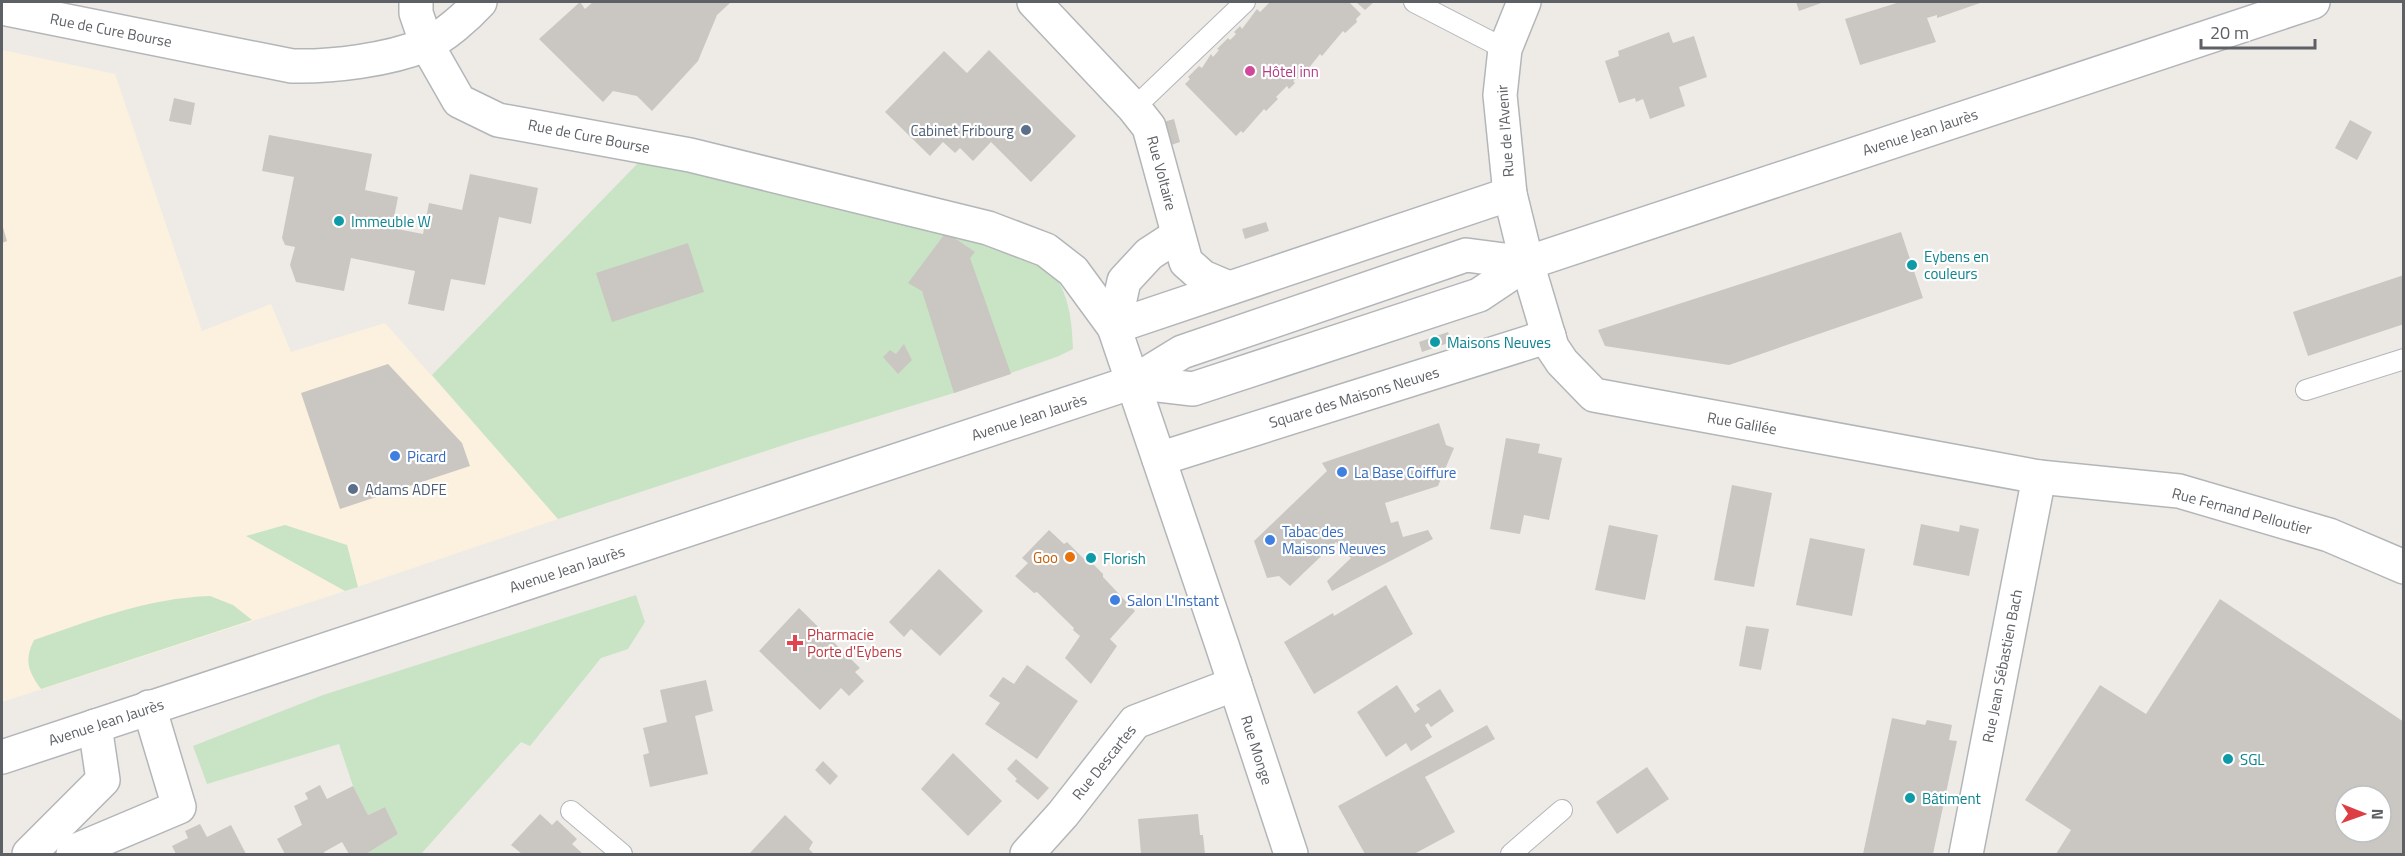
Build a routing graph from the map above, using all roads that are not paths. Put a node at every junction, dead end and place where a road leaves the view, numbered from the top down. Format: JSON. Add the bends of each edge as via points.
{"nodes":[{"id":1,"x":416,"y":2,"type":"edge"},
{"id":2,"x":480,"y":2,"type":"edge"},
{"id":3,"x":1034,"y":2,"type":"edge"},
{"id":4,"x":1245,"y":2,"type":"edge"},
{"id":5,"x":1414,"y":2,"type":"edge"},
{"id":6,"x":1524,"y":2,"type":"edge"},
{"id":7,"x":2313,"y":2,"type":"edge"},
{"id":8,"x":2,"y":8,"type":"edge"},
{"id":9,"x":427,"y":45,"type":"junction"},
{"id":10,"x":1505,"y":49,"type":"junction"},
{"id":11,"x":1134,"y":108,"type":"junction"},
{"id":12,"x":1510,"y":194,"type":"junction"},
{"id":13,"x":1178,"y":235,"type":"junction"},
{"id":14,"x":1527,"y":263,"type":"junction"},
{"id":15,"x":1229,"y":288,"type":"junction"},
{"id":16,"x":1114,"y":327,"type":"junction"},
{"id":17,"x":1549,"y":336,"type":"junction"},
{"id":18,"x":2403,"y":359,"type":"edge"},
{"id":19,"x":1133,"y":382,"type":"junction"},
{"id":20,"x":2306,"y":390,"type":"dead end"},
{"id":21,"x":1159,"y":459,"type":"junction"},
{"id":22,"x":2039,"y":477,"type":"junction"},
{"id":23,"x":2403,"y":567,"type":"edge"},
{"id":24,"x":1235,"y":684,"type":"junction"},
{"id":25,"x":149,"y":707,"type":"junction"},
{"id":26,"x":95,"y":726,"type":"junction"},
{"id":27,"x":2,"y":756,"type":"edge"},
{"id":28,"x":1562,"y":810,"type":"dead end"},
{"id":29,"x":571,"y":811,"type":"dead end"},
{"id":30,"x":29,"y":855,"type":"edge"},
{"id":31,"x":73,"y":855,"type":"edge"},
{"id":32,"x":622,"y":855,"type":"edge"},
{"id":33,"x":1027,"y":855,"type":"edge"},
{"id":34,"x":1291,"y":855,"type":"edge"},
{"id":35,"x":1511,"y":855,"type":"edge"},
{"id":36,"x":1966,"y":855,"type":"edge"}],
"edges":[{"from":1,"to":9,"type":"street"},
{"from":2,"to":9,"type":"street"},
{"from":3,"to":11,"type":"street","name":"Rue Voltaire"},
{"from":4,"to":11,"type":"lane"},
{"from":5,"to":10,"type":"lane"},
{"from":6,"to":10,"type":"street","name":"Rue de l'Avenir"},
{"from":7,"to":14,"type":"street","name":"Avenue Jean Jaurès"},
{"from":8,"to":9,"type":"street","name":"Rue de Cure Bourse","via":[[292,66],[373,59]]},
{"from":9,"to":16,"type":"street","name":"Rue de Cure Bourse","via":[[459,101],[498,120],[690,155],[988,228],[1046,250],[1073,271]]},
{"from":10,"to":12,"type":"street","name":"Rue de l'Avenir","via":[[1500,94]]},
{"from":11,"to":13,"type":"street","name":"Rue Voltaire","via":[[1149,127]]},
{"from":12,"to":14,"type":"street","name":"Rue de l'Avenir"},
{"from":12,"to":15,"type":"street"},
{"from":13,"to":15,"type":"street","via":[[1186,262],[1203,277]]},
{"from":13,"to":16,"type":"street","via":[[1149,254],[1124,280]]},
{"from":14,"to":17,"type":"street","name":"Rue Galilée"},
{"from":14,"to":19,"type":"street","name":"Avenue Jean Jaurès","via":[[1479,295],[1193,389]]},
{"from":15,"to":16,"type":"street"},
{"from":16,"to":19,"type":"street","name":"Rue de Cure Bourse"},
{"from":17,"to":21,"type":"street","name":"Square des Maisons Neuves"},
{"from":17,"to":22,"type":"street","name":"Rue Galilée","via":[[1562,362],[1594,395]]},
{"from":18,"to":20,"type":"lane"},
{"from":19,"to":21,"type":"street"},
{"from":19,"to":25,"type":"street","name":"Avenue Jean Jaurès"},
{"from":21,"to":24,"type":"street","name":"Rue Monge"},
{"from":22,"to":23,"type":"street","name":"Rue Fernand Pelloutier","via":[[2179,491],[2329,535]]},
{"from":22,"to":36,"type":"street","name":"Rue Jean Sébastien Bach"},
{"from":24,"to":33,"type":"street","name":"Rue Descartes","via":[[1135,722]]},
{"from":24,"to":34,"type":"street","name":"Rue Monge"},
{"from":25,"to":26,"type":"street","name":"Avenue Jean Jaurès"},
{"from":25,"to":31,"type":"street","via":[[179,807]]},
{"from":26,"to":27,"type":"street","name":"Avenue Jean Jaurès"},
{"from":26,"to":30,"type":"street","via":[[103,780]]},
{"from":28,"to":35,"type":"lane"},
{"from":29,"to":32,"type":"lane"}]}
